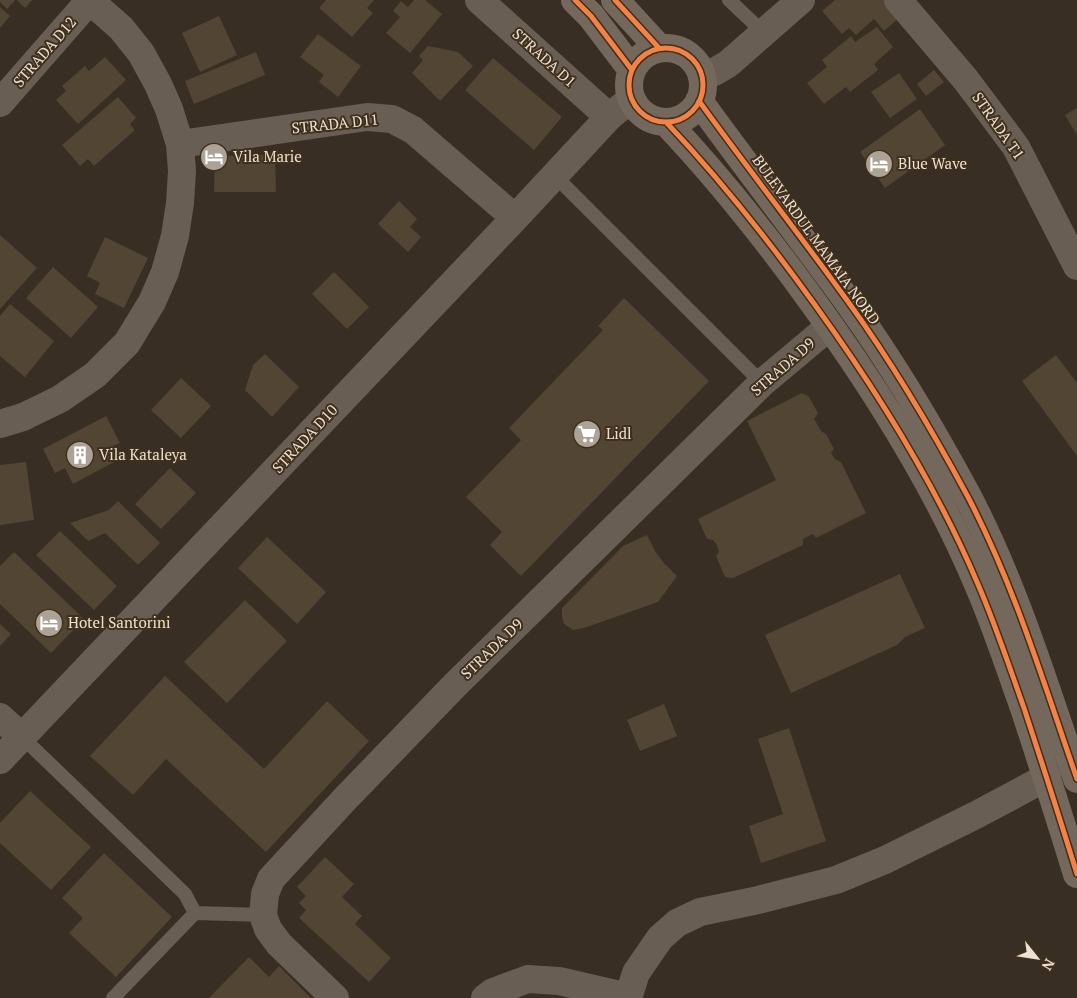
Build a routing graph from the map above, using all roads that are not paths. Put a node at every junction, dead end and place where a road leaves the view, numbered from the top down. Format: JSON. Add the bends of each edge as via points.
{"nodes":[{"id":1,"x":90,"y":0,"type":"edge"},
{"id":2,"x":479,"y":0,"type":"edge"},
{"id":3,"x":574,"y":0,"type":"edge"},
{"id":4,"x":615,"y":0,"type":"edge"},
{"id":5,"x":728,"y":0,"type":"edge"},
{"id":6,"x":800,"y":0,"type":"edge"},
{"id":7,"x":898,"y":0,"type":"edge"},
{"id":8,"x":764,"y":33,"type":"junction"},
{"id":9,"x":659,"y":48,"type":"junction"},
{"id":10,"x":632,"y":70,"type":"junction"},
{"id":11,"x":701,"y":88,"type":"junction"},
{"id":12,"x":631,"y":99,"type":"junction"},
{"id":13,"x":0,"y":103,"type":"edge"},
{"id":14,"x":609,"y":117,"type":"junction"},
{"id":15,"x":666,"y":122,"type":"junction"},
{"id":16,"x":180,"y":144,"type":"junction"},
{"id":17,"x":555,"y":176,"type":"junction"},
{"id":18,"x":515,"y":218,"type":"junction"},
{"id":19,"x":1077,"y":266,"type":"edge"},
{"id":20,"x":830,"y":326,"type":"junction"},
{"id":21,"x":762,"y":383,"type":"junction"},
{"id":22,"x":0,"y":424,"type":"edge"},
{"id":23,"x":0,"y":717,"type":"edge"},
{"id":24,"x":22,"y":737,"type":"junction"},
{"id":25,"x":0,"y":760,"type":"edge"},
{"id":26,"x":1076,"y":772,"type":"edge"},
{"id":27,"x":1047,"y":777,"type":"junction"},
{"id":28,"x":1077,"y":874,"type":"edge"},
{"id":29,"x":195,"y":913,"type":"junction"},
{"id":30,"x":263,"y":915,"type":"junction"},
{"id":31,"x":113,"y":998,"type":"edge"},
{"id":32,"x":334,"y":998,"type":"edge"},
{"id":33,"x":486,"y":998,"type":"edge"},
{"id":34,"x":628,"y":998,"type":"edge"}],
"edges":[{"from":1,"to":13,"type":"street","name":"STRADA D12"},
{"from":1,"to":16,"type":"street","via":[[141,53],[170,109]]},
{"from":2,"to":14,"type":"street","name":"STRADA D1"},
{"from":3,"to":10,"type":"main road","via":[[591,16]]},
{"from":4,"to":9,"type":"main road"},
{"from":5,"to":8,"type":"lane"},
{"from":6,"to":8,"type":"street"},
{"from":7,"to":19,"type":"street","name":"STRADA T1","via":[[966,80],[1016,147]]},
{"from":8,"to":11,"type":"street","via":[[714,72]]},
{"from":9,"to":10,"type":"main road","via":[[638,60]]},
{"from":9,"to":11,"type":"main road","via":[[670,48],[694,61]]},
{"from":10,"to":12,"type":"main road","via":[[628,89]]},
{"from":11,"to":15,"type":"main road","via":[[694,109],[686,116]]},
{"from":11,"to":26,"type":"main road","name":"BULEVARDUL MAMAIA NORD","via":[[756,179],[850,304],[892,367],[969,499],[1024,622]]},
{"from":12,"to":14,"type":"street","name":"STRADA D10"},
{"from":12,"to":15,"type":"main road","via":[[645,116]]},
{"from":14,"to":17,"type":"street","name":"STRADA D10"},
{"from":15,"to":20,"type":"main road","via":[[693,150],[781,258]]},
{"from":16,"to":18,"type":"street","name":"STRADA D11","via":[[367,118],[392,118],[413,130]]},
{"from":16,"to":22,"type":"street","via":[[182,171],[175,236],[152,302],[127,343],[95,375],[60,399]]},
{"from":17,"to":18,"type":"street","name":"STRADA D10"},
{"from":17,"to":21,"type":"lane"},
{"from":18,"to":24,"type":"street","name":"STRADA D10"},
{"from":20,"to":21,"type":"street","name":"STRADA D9"},
{"from":20,"to":27,"type":"main road","via":[[905,440],[945,513],[998,633]]},
{"from":21,"to":30,"type":"street","name":"STRADA D9","via":[[455,685],[344,800],[271,880],[264,894]]},
{"from":23,"to":24,"type":"street"},
{"from":24,"to":25,"type":"street","name":"STRADA D10"},
{"from":24,"to":29,"type":"lane","via":[[185,894]]},
{"from":27,"to":28,"type":"main road"},
{"from":27,"to":34,"type":"street","via":[[884,860],[836,880],[700,912],[678,923],[660,938],[636,973]]},
{"from":29,"to":30,"type":"lane"},
{"from":29,"to":31,"type":"lane"},
{"from":30,"to":32,"type":"street","via":[[279,944]]},
{"from":33,"to":34,"type":"street","via":[[493,992],[528,979],[559,981]]}]}
